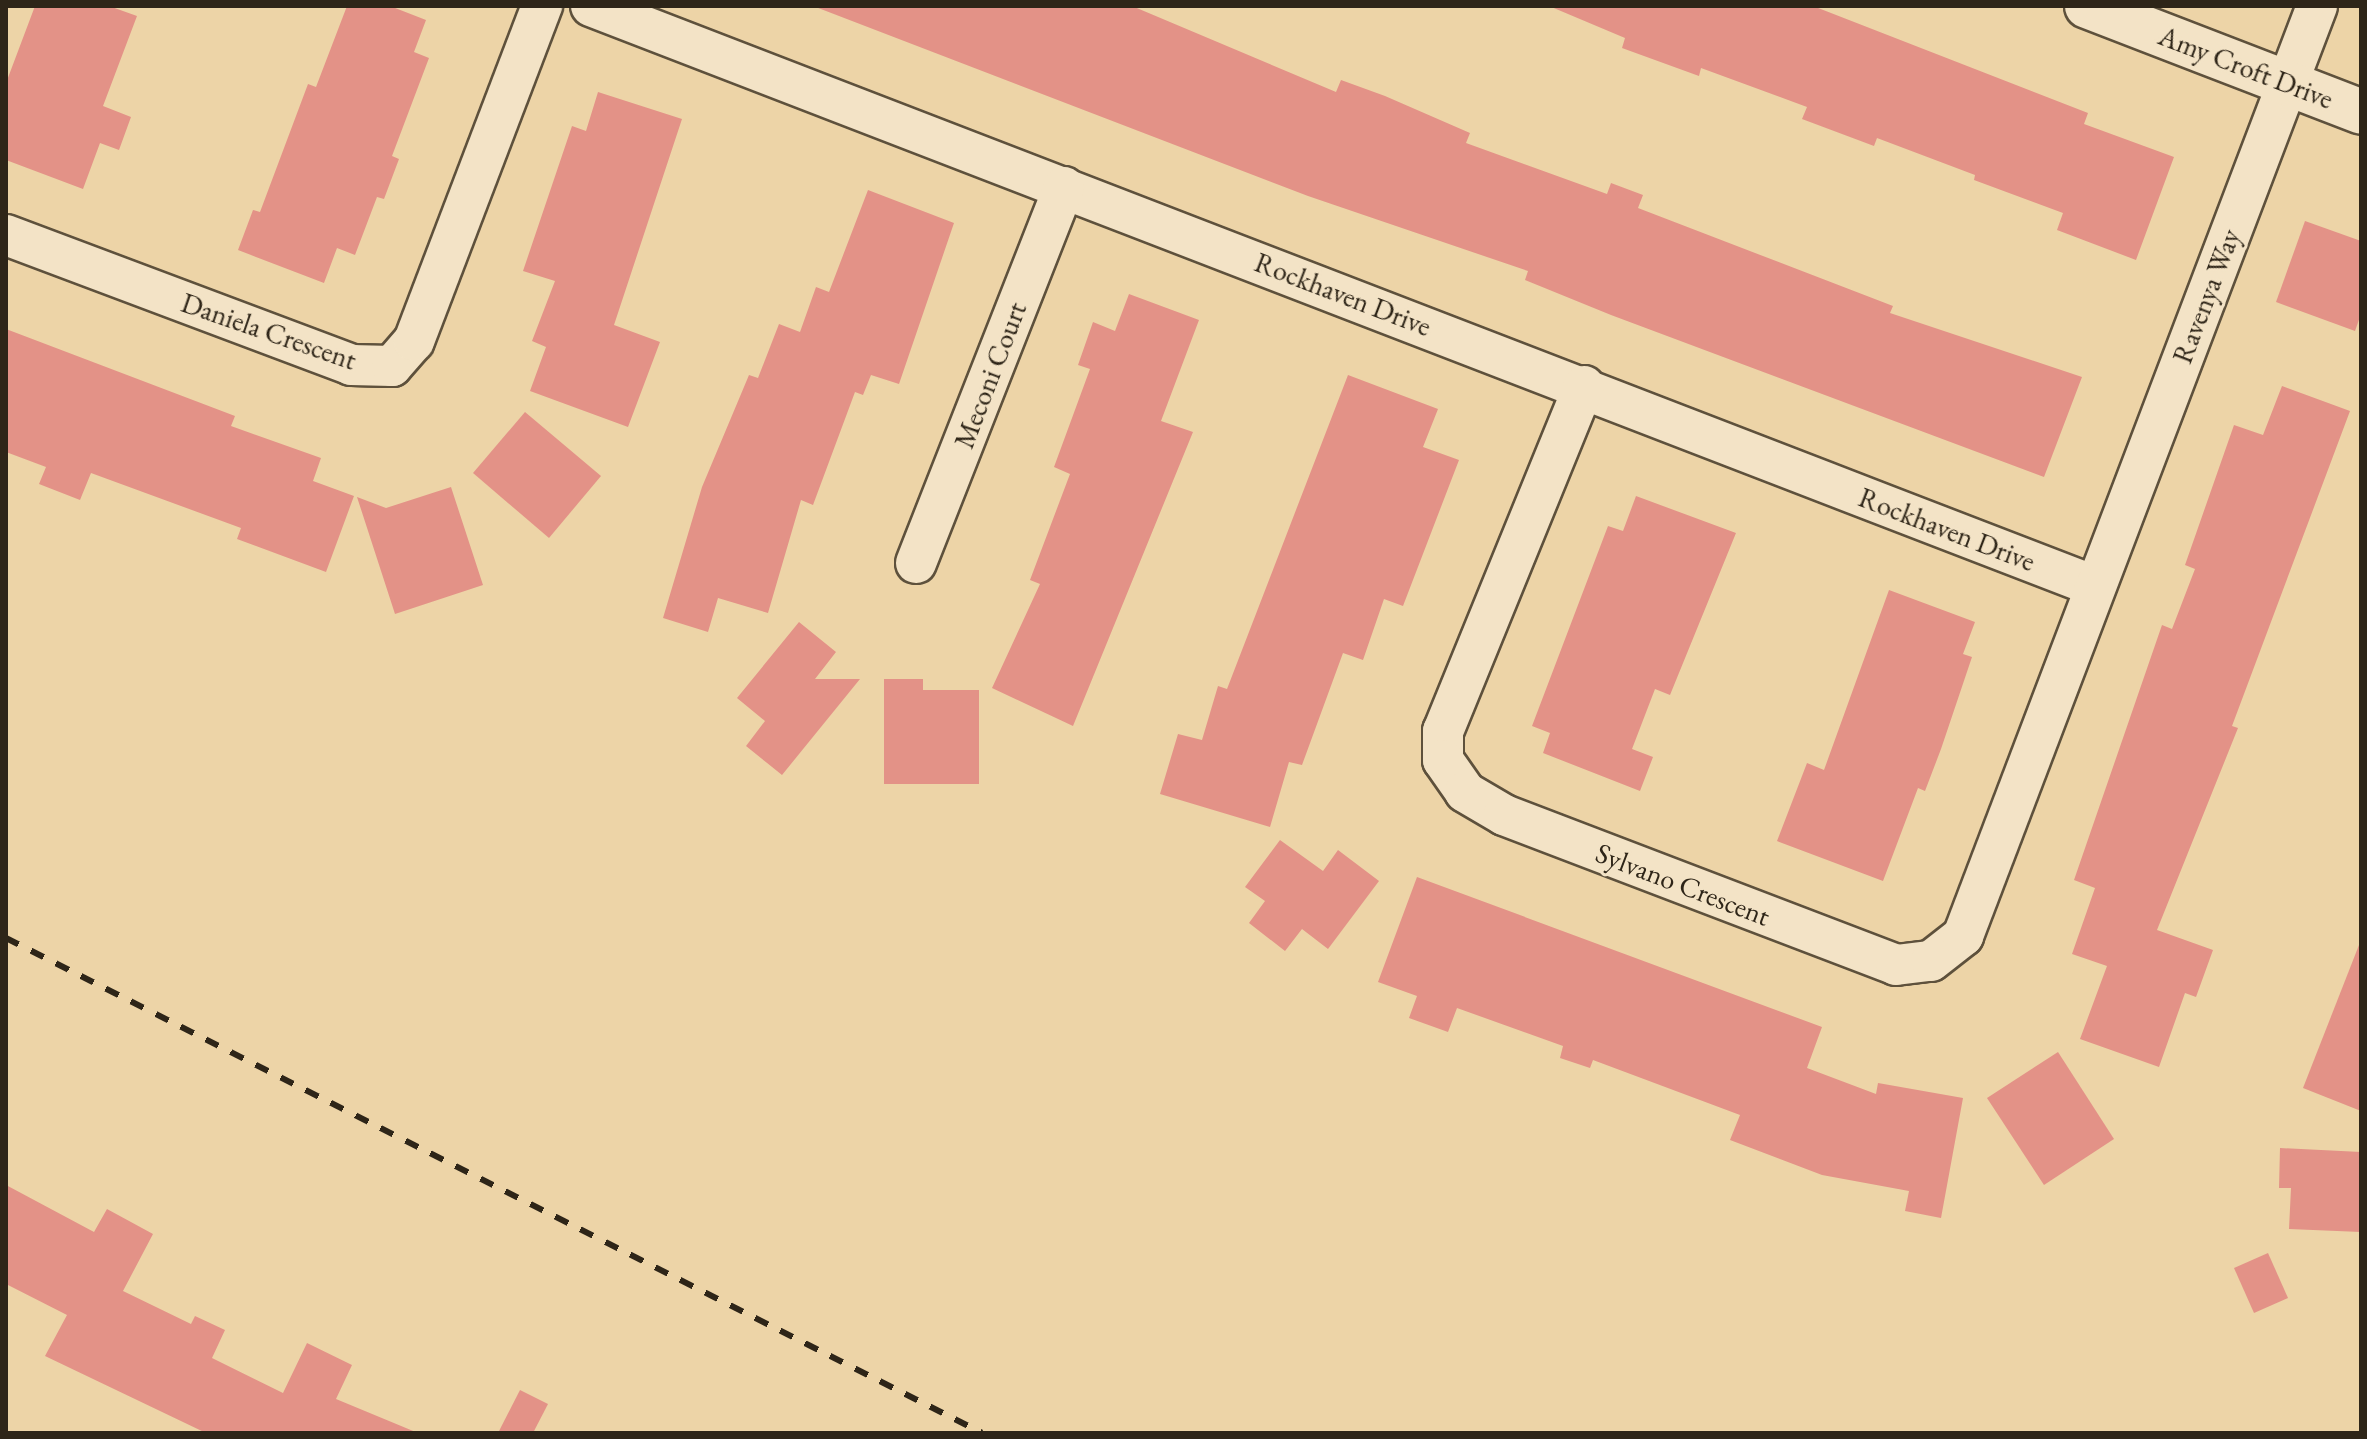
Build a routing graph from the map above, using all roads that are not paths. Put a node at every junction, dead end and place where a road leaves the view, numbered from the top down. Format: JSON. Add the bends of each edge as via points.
{"nodes":[{"id":1,"x":542,"y":6,"type":"edge"},
{"id":2,"x":591,"y":6,"type":"edge"},
{"id":3,"x":2087,"y":6,"type":"edge"},
{"id":4,"x":2317,"y":6,"type":"edge"},
{"id":5,"x":2287,"y":83,"type":"junction"},
{"id":6,"x":2361,"y":112,"type":"edge"},
{"id":7,"x":1064,"y":187,"type":"junction"},
{"id":8,"x":6,"y":235,"type":"edge"},
{"id":9,"x":1584,"y":386,"type":"junction"},
{"id":10,"x":916,"y":563,"type":"dead end"},
{"id":11,"x":2094,"y":586,"type":"junction"}],
"edges":[{"from":1,"to":8,"type":"street","name":"Daniela Crescent","via":[[414,341],[392,366],[351,365]]},
{"from":2,"to":7,"type":"street","name":"Rockhaven Drive"},
{"from":3,"to":5,"type":"street","name":"Amy Croft Drive"},
{"from":4,"to":5,"type":"street","name":"Ravenya Way"},
{"from":5,"to":6,"type":"street","name":"Amy Croft Drive"},
{"from":5,"to":11,"type":"street","name":"Ravenya Way"},
{"from":7,"to":9,"type":"street","name":"Rockhaven Drive"},
{"from":7,"to":10,"type":"street","name":"Meconi Court"},
{"from":9,"to":11,"type":"street","name":"Rockhaven Drive"},
{"from":9,"to":11,"type":"street","name":"Sylvano Crescent","via":[[1443,731],[1443,760],[1465,792],[1563,839],[1896,965],[1931,961],[1963,936]]}]}
